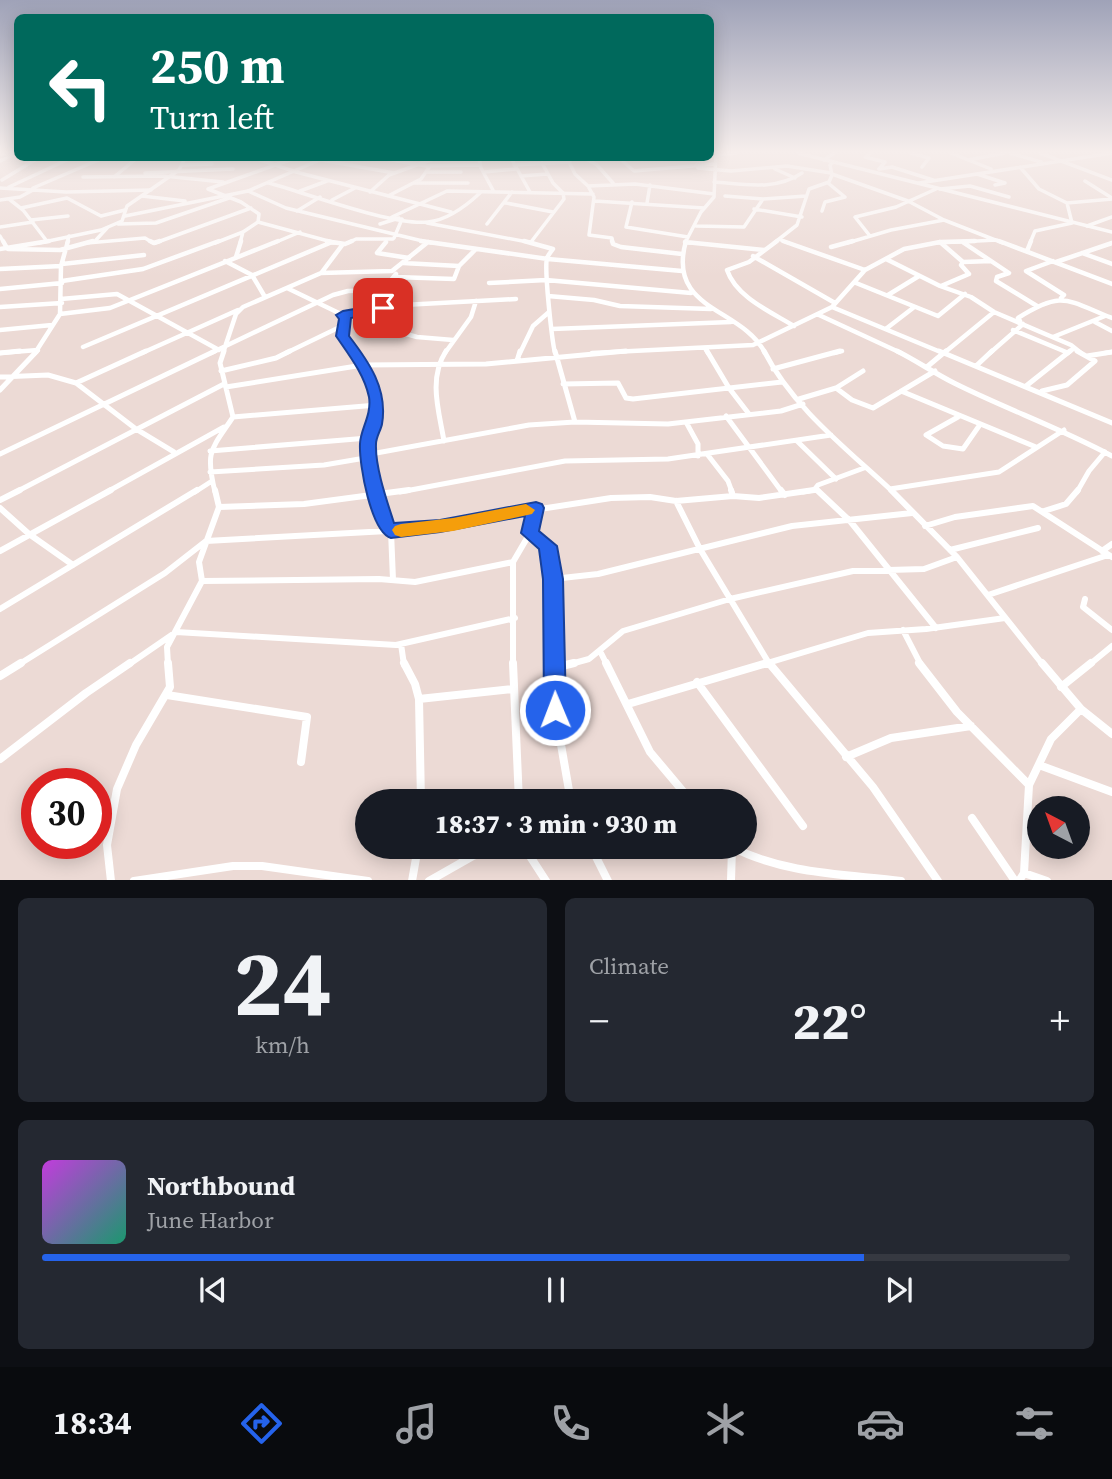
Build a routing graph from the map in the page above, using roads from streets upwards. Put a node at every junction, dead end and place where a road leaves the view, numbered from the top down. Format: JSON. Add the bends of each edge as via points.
{"nodes":[{"id":1,"x":22,"y":194,"type":"edge"},
{"id":2,"x":67,"y":194,"type":"edge"},
{"id":3,"x":146,"y":194,"type":"edge"},
{"id":4,"x":218,"y":194,"type":"edge"},
{"id":5,"x":232,"y":194,"type":"edge"},
{"id":6,"x":253,"y":194,"type":"edge"},
{"id":7,"x":310,"y":194,"type":"edge"},
{"id":8,"x":343,"y":194,"type":"edge"},
{"id":9,"x":379,"y":194,"type":"edge"},
{"id":10,"x":392,"y":194,"type":"edge"},
{"id":11,"x":440,"y":194,"type":"edge"},
{"id":12,"x":479,"y":194,"type":"edge"},
{"id":13,"x":511,"y":194,"type":"edge"},
{"id":14,"x":528,"y":194,"type":"edge"},
{"id":15,"x":563,"y":194,"type":"edge"},
{"id":16,"x":593,"y":194,"type":"edge"},
{"id":17,"x":648,"y":194,"type":"edge"},
{"id":18,"x":714,"y":194,"type":"edge"},
{"id":19,"x":841,"y":194,"type":"edge"},
{"id":20,"x":888,"y":194,"type":"edge"},
{"id":21,"x":925,"y":194,"type":"edge"},
{"id":22,"x":957,"y":194,"type":"edge"},
{"id":23,"x":999,"y":194,"type":"edge"},
{"id":24,"x":1049,"y":194,"type":"edge"},
{"id":25,"x":222,"y":196,"type":"junction"},
{"id":26,"x":388,"y":196,"type":"junction"},
{"id":27,"x":725,"y":196,"type":"dead end"},
{"id":28,"x":806,"y":196,"type":"joint"},
{"id":29,"x":142,"y":197,"type":"junction"},
{"id":30,"x":320,"y":197,"type":"junction"},
{"id":31,"x":1009,"y":197,"type":"dead end"},
{"id":32,"x":68,"y":198,"type":"junction"},
{"id":33,"x":229,"y":198,"type":"junction"},
{"id":34,"x":9,"y":199,"type":"junction"},
{"id":35,"x":763,"y":199,"type":"junction"},
{"id":36,"x":1112,"y":199,"type":"edge"},
{"id":37,"x":0,"y":200,"type":"edge"},
{"id":38,"x":332,"y":200,"type":"junction"},
{"id":39,"x":264,"y":201,"type":"junction"},
{"id":40,"x":595,"y":201,"type":"junction"},
{"id":41,"x":908,"y":201,"type":"junction"},
{"id":42,"x":192,"y":202,"type":"junction"},
{"id":43,"x":506,"y":202,"type":"junction"},
{"id":44,"x":632,"y":202,"type":"junction"},
{"id":45,"x":647,"y":203,"type":"junction"},
{"id":46,"x":1066,"y":203,"type":"junction"},
{"id":47,"x":419,"y":204,"type":"junction"},
{"id":48,"x":520,"y":205,"type":"junction"},
{"id":49,"x":250,"y":207,"type":"junction"},
{"id":50,"x":21,"y":208,"type":"junction"},
{"id":51,"x":704,"y":208,"type":"junction"},
{"id":52,"x":754,"y":209,"type":"junction"},
{"id":53,"x":297,"y":211,"type":"junction"},
{"id":54,"x":822,"y":211,"type":"dead end"},
{"id":55,"x":454,"y":212,"type":"junction"},
{"id":56,"x":552,"y":212,"type":"junction"},
{"id":57,"x":125,"y":213,"type":"junction"},
{"id":58,"x":68,"y":216,"type":"dead end"},
{"id":59,"x":393,"y":217,"type":"junction"},
{"id":60,"x":802,"y":217,"type":"junction"},
{"id":61,"x":1112,"y":217,"type":"edge"},
{"id":62,"x":400,"y":219,"type":"junction"},
{"id":63,"x":944,"y":220,"type":"junction"},
{"id":64,"x":32,"y":221,"type":"junction"},
{"id":65,"x":258,"y":222,"type":"junction"},
{"id":66,"x":427,"y":223,"type":"junction"},
{"id":67,"x":487,"y":223,"type":"dead end"},
{"id":68,"x":1072,"y":223,"type":"junction"},
{"id":69,"x":118,"y":224,"type":"junction"},
{"id":70,"x":380,"y":224,"type":"dead end"},
{"id":71,"x":696,"y":226,"type":"junction"},
{"id":72,"x":1087,"y":226,"type":"junction"},
{"id":73,"x":0,"y":228,"type":"edge"},
{"id":74,"x":107,"y":228,"type":"junction"},
{"id":75,"x":243,"y":232,"type":"junction"},
{"id":76,"x":300,"y":232,"type":"junction"},
{"id":77,"x":1112,"y":232,"type":"edge"},
{"id":78,"x":0,"y":236,"type":"edge"},
{"id":79,"x":69,"y":236,"type":"junction"},
{"id":80,"x":870,"y":236,"type":"junction"},
{"id":81,"x":395,"y":238,"type":"junction"},
{"id":82,"x":46,"y":240,"type":"junction"},
{"id":83,"x":96,"y":240,"type":"junction"},
{"id":84,"x":686,"y":240,"type":"junction"},
{"id":85,"x":781,"y":240,"type":"junction"},
{"id":86,"x":997,"y":240,"type":"junction"},
{"id":87,"x":332,"y":242,"type":"junction"},
{"id":88,"x":428,"y":242,"type":"junction"},
{"id":89,"x":531,"y":242,"type":"junction"},
{"id":90,"x":940,"y":242,"type":"junction"},
{"id":91,"x":963,"y":242,"type":"junction"},
{"id":92,"x":1112,"y":243,"type":"edge"},
{"id":93,"x":343,"y":244,"type":"junction"},
{"id":94,"x":831,"y":247,"type":"dead end"},
{"id":95,"x":7,"y":248,"type":"junction"},
{"id":96,"x":0,"y":249,"type":"edge"},
{"id":97,"x":67,"y":249,"type":"junction"},
{"id":98,"x":475,"y":250,"type":"junction"},
{"id":99,"x":764,"y":250,"type":"junction"},
{"id":100,"x":1027,"y":251,"type":"junction"},
{"id":101,"x":1082,"y":253,"type":"junction"},
{"id":102,"x":682,"y":254,"type":"junction"},
{"id":103,"x":144,"y":255,"type":"dead end"},
{"id":104,"x":753,"y":256,"type":"junction"},
{"id":105,"x":236,"y":257,"type":"junction"},
{"id":106,"x":409,"y":258,"type":"junction"},
{"id":107,"x":547,"y":258,"type":"junction"},
{"id":108,"x":886,"y":259,"type":"junction"},
{"id":109,"x":225,"y":261,"type":"junction"},
{"id":110,"x":991,"y":261,"type":"junction"},
{"id":111,"x":1054,"y":261,"type":"junction"},
{"id":112,"x":962,"y":262,"type":"junction"},
{"id":113,"x":403,"y":263,"type":"junction"},
{"id":114,"x":1112,"y":264,"type":"edge"},
{"id":115,"x":62,"y":265,"type":"junction"},
{"id":116,"x":459,"y":266,"type":"junction"},
{"id":117,"x":0,"y":269,"type":"edge"},
{"id":118,"x":865,"y":270,"type":"junction"},
{"id":119,"x":682,"y":271,"type":"junction"},
{"id":120,"x":321,"y":273,"type":"junction"},
{"id":121,"x":396,"y":273,"type":"junction"},
{"id":122,"x":251,"y":275,"type":"junction"},
{"id":123,"x":919,"y":276,"type":"junction"},
{"id":124,"x":546,"y":280,"type":"junction"},
{"id":125,"x":62,"y":282,"type":"junction"},
{"id":126,"x":489,"y":283,"type":"dead end"},
{"id":127,"x":856,"y":283,"type":"junction"},
{"id":128,"x":1112,"y":284,"type":"edge"},
{"id":129,"x":940,"y":286,"type":"junction"},
{"id":130,"x":287,"y":288,"type":"junction"},
{"id":131,"x":0,"y":289,"type":"edge"},
{"id":132,"x":383,"y":290,"type":"junction"},
{"id":133,"x":692,"y":293,"type":"junction"},
{"id":134,"x":965,"y":294,"type":"junction"},
{"id":135,"x":888,"y":295,"type":"junction"},
{"id":136,"x":548,"y":296,"type":"junction"},
{"id":137,"x":265,"y":298,"type":"junction"},
{"id":138,"x":1061,"y":298,"type":"junction"},
{"id":139,"x":516,"y":299,"type":"dead end"},
{"id":140,"x":130,"y":300,"type":"junction"},
{"id":141,"x":477,"y":300,"type":"junction"},
{"id":142,"x":62,"y":301,"type":"junction"},
{"id":143,"x":318,"y":302,"type":"junction"},
{"id":144,"x":834,"y":305,"type":"junction"},
{"id":145,"x":1037,"y":306,"type":"junction"},
{"id":146,"x":0,"y":307,"type":"edge"},
{"id":147,"x":391,"y":307,"type":"junction"},
{"id":148,"x":383,"y":308,"type":"junction"},
{"id":149,"x":913,"y":308,"type":"junction"},
{"id":150,"x":712,"y":309,"type":"junction"},
{"id":151,"x":238,"y":310,"type":"junction"},
{"id":152,"x":549,"y":312,"type":"junction"},
{"id":153,"x":994,"y":312,"type":"junction"},
{"id":154,"x":60,"y":314,"type":"junction"},
{"id":155,"x":343,"y":315,"type":"junction"},
{"id":156,"x":819,"y":315,"type":"junction"},
{"id":157,"x":156,"y":316,"type":"junction"},
{"id":158,"x":1105,"y":316,"type":"junction"},
{"id":159,"x":1112,"y":318,"type":"edge"},
{"id":160,"x":733,"y":322,"type":"junction"},
{"id":161,"x":1095,"y":322,"type":"junction"},
{"id":162,"x":1021,"y":323,"type":"junction"},
{"id":163,"x":52,"y":325,"type":"junction"},
{"id":164,"x":344,"y":325,"type":"junction"},
{"id":165,"x":794,"y":327,"type":"junction"},
{"id":166,"x":887,"y":328,"type":"junction"},
{"id":167,"x":552,"y":329,"type":"junction"},
{"id":168,"x":0,"y":330,"type":"edge"},
{"id":169,"x":1013,"y":330,"type":"junction"},
{"id":170,"x":1112,"y":331,"type":"edge"},
{"id":171,"x":187,"y":332,"type":"junction"},
{"id":172,"x":1053,"y":337,"type":"junction"},
{"id":173,"x":453,"y":340,"type":"junction"},
{"id":174,"x":760,"y":344,"type":"junction"},
{"id":175,"x":83,"y":346,"type":"dead end"},
{"id":176,"x":222,"y":348,"type":"junction"},
{"id":177,"x":705,"y":348,"type":"junction"},
{"id":178,"x":1073,"y":349,"type":"junction"},
{"id":179,"x":38,"y":350,"type":"junction"},
{"id":180,"x":842,"y":351,"type":"dead end"},
{"id":181,"x":944,"y":352,"type":"junction"},
{"id":182,"x":1066,"y":352,"type":"junction"},
{"id":183,"x":1112,"y":352,"type":"edge"},
{"id":184,"x":0,"y":353,"type":"edge"},
{"id":185,"x":555,"y":356,"type":"junction"},
{"id":186,"x":1087,"y":356,"type":"junction"},
{"id":187,"x":517,"y":361,"type":"junction"},
{"id":188,"x":439,"y":364,"type":"junction"},
{"id":189,"x":363,"y":365,"type":"junction"},
{"id":190,"x":928,"y":366,"type":"junction"},
{"id":191,"x":976,"y":366,"type":"junction"},
{"id":192,"x":773,"y":369,"type":"junction"},
{"id":193,"x":221,"y":370,"type":"junction"},
{"id":194,"x":863,"y":371,"type":"dead end"},
{"id":195,"x":935,"y":371,"type":"junction"},
{"id":196,"x":14,"y":376,"type":"junction"},
{"id":197,"x":0,"y":377,"type":"edge"},
{"id":198,"x":782,"y":382,"type":"junction"},
{"id":199,"x":76,"y":383,"type":"junction"},
{"id":200,"x":563,"y":384,"type":"junction"},
{"id":201,"x":225,"y":386,"type":"junction"},
{"id":202,"x":1026,"y":386,"type":"junction"},
{"id":203,"x":729,"y":388,"type":"junction"},
{"id":204,"x":836,"y":388,"type":"junction"},
{"id":205,"x":0,"y":390,"type":"edge"},
{"id":206,"x":901,"y":391,"type":"junction"},
{"id":207,"x":1039,"y":391,"type":"junction"},
{"id":208,"x":801,"y":401,"type":"junction"},
{"id":209,"x":104,"y":405,"type":"junction"},
{"id":210,"x":377,"y":405,"type":"junction"},
{"id":211,"x":749,"y":414,"type":"junction"},
{"id":212,"x":726,"y":416,"type":"junction"},
{"id":213,"x":233,"y":417,"type":"junction"},
{"id":214,"x":958,"y":417,"type":"junction"},
{"id":215,"x":576,"y":422,"type":"junction"},
{"id":216,"x":686,"y":422,"type":"junction"},
{"id":217,"x":1112,"y":423,"type":"edge"},
{"id":218,"x":226,"y":426,"type":"junction"},
{"id":219,"x":979,"y":426,"type":"junction"},
{"id":220,"x":136,"y":429,"type":"junction"},
{"id":221,"x":1064,"y":430,"type":"junction"},
{"id":222,"x":831,"y":435,"type":"junction"},
{"id":223,"x":368,"y":439,"type":"junction"},
{"id":224,"x":444,"y":441,"type":"junction"},
{"id":225,"x":797,"y":441,"type":"junction"},
{"id":226,"x":1035,"y":447,"type":"junction"},
{"id":227,"x":748,"y":449,"type":"junction"},
{"id":228,"x":210,"y":451,"type":"junction"},
{"id":229,"x":174,"y":453,"type":"junction"},
{"id":230,"x":0,"y":454,"type":"edge"},
{"id":231,"x":707,"y":454,"type":"junction"},
{"id":232,"x":1109,"y":454,"type":"edge"},
{"id":233,"x":371,"y":456,"type":"junction"},
{"id":234,"x":698,"y":456,"type":"junction"},
{"id":235,"x":864,"y":468,"type":"junction"},
{"id":236,"x":210,"y":472,"type":"junction"},
{"id":237,"x":836,"y":479,"type":"junction"},
{"id":238,"x":212,"y":481,"type":"junction"},
{"id":239,"x":816,"y":489,"type":"junction"},
{"id":240,"x":890,"y":489,"type":"junction"},
{"id":241,"x":785,"y":495,"type":"junction"},
{"id":242,"x":376,"y":496,"type":"junction"},
{"id":243,"x":733,"y":496,"type":"junction"},
{"id":244,"x":0,"y":500,"type":"edge"},
{"id":245,"x":676,"y":501,"type":"junction"},
{"id":246,"x":219,"y":507,"type":"junction"},
{"id":247,"x":536,"y":508,"type":"junction"},
{"id":248,"x":0,"y":509,"type":"edge"},
{"id":249,"x":1044,"y":511,"type":"junction"},
{"id":250,"x":912,"y":513,"type":"junction"},
{"id":251,"x":850,"y":521,"type":"junction"},
{"id":252,"x":925,"y":526,"type":"junction"},
{"id":253,"x":1038,"y":528,"type":"dead end"},
{"id":254,"x":391,"y":531,"type":"junction"},
{"id":255,"x":530,"y":533,"type":"junction"},
{"id":256,"x":29,"y":534,"type":"junction"},
{"id":257,"x":206,"y":541,"type":"junction"},
{"id":258,"x":1112,"y":544,"type":"edge"},
{"id":259,"x":700,"y":549,"type":"junction"},
{"id":260,"x":950,"y":550,"type":"junction"},
{"id":261,"x":0,"y":551,"type":"edge"},
{"id":262,"x":1107,"y":554,"type":"edge"},
{"id":263,"x":957,"y":557,"type":"junction"},
{"id":264,"x":513,"y":562,"type":"junction"},
{"id":265,"x":72,"y":565,"type":"junction"},
{"id":266,"x":886,"y":569,"type":"junction"},
{"id":267,"x":553,"y":579,"type":"junction"},
{"id":268,"x":393,"y":580,"type":"junction"},
{"id":269,"x":202,"y":582,"type":"junction"},
{"id":270,"x":988,"y":595,"type":"junction"},
{"id":271,"x":730,"y":599,"type":"junction"},
{"id":272,"x":1085,"y":599,"type":"dead end"},
{"id":273,"x":0,"y":609,"type":"edge"},
{"id":274,"x":515,"y":618,"type":"junction"},
{"id":275,"x":1005,"y":618,"type":"junction"},
{"id":276,"x":936,"y":628,"type":"junction"},
{"id":277,"x":903,"y":630,"type":"junction"},
{"id":278,"x":1112,"y":631,"type":"edge"},
{"id":279,"x":176,"y":632,"type":"junction"},
{"id":280,"x":401,"y":644,"type":"junction"},
{"id":281,"x":1112,"y":646,"type":"edge"},
{"id":282,"x":600,"y":651,"type":"junction"},
{"id":283,"x":767,"y":661,"type":"junction"},
{"id":284,"x":554,"y":668,"type":"junction"},
{"id":285,"x":0,"y":676,"type":"edge"},
{"id":286,"x":697,"y":682,"type":"junction"},
{"id":287,"x":1061,"y":687,"type":"junction"},
{"id":288,"x":513,"y":689,"type":"junction"},
{"id":289,"x":167,"y":695,"type":"junction"},
{"id":290,"x":419,"y":699,"type":"junction"},
{"id":291,"x":628,"y":704,"type":"junction"},
{"id":292,"x":1081,"y":709,"type":"junction"},
{"id":293,"x":971,"y":726,"type":"junction"},
{"id":294,"x":1112,"y":734,"type":"edge"},
{"id":295,"x":846,"y":757,"type":"junction"},
{"id":296,"x":0,"y":759,"type":"edge"},
{"id":297,"x":301,"y":762,"type":"dead end"},
{"id":298,"x":1039,"y":765,"type":"junction"},
{"id":299,"x":1030,"y":785,"type":"junction"},
{"id":300,"x":421,"y":789,"type":"edge"},
{"id":301,"x":518,"y":789,"type":"edge"},
{"id":302,"x":569,"y":789,"type":"edge"},
{"id":303,"x":680,"y":789,"type":"edge"},
{"id":304,"x":1112,"y":792,"type":"edge"},
{"id":305,"x":972,"y":818,"type":"dead end"},
{"id":306,"x":803,"y":826,"type":"dead end"},
{"id":307,"x":757,"y":856,"type":"edge"},
{"id":308,"x":416,"y":859,"type":"edge"},
{"id":309,"x":468,"y":859,"type":"edge"},
{"id":310,"x":532,"y":859,"type":"edge"},
{"id":311,"x":597,"y":859,"type":"edge"},
{"id":312,"x":732,"y":859,"type":"edge"},
{"id":313,"x":1019,"y":878,"type":"edge"},
{"id":314,"x":111,"y":880,"type":"edge"},
{"id":315,"x":134,"y":880,"type":"edge"},
{"id":316,"x":368,"y":880,"type":"edge"},
{"id":317,"x":412,"y":880,"type":"edge"},
{"id":318,"x":429,"y":880,"type":"edge"},
{"id":319,"x":546,"y":880,"type":"edge"},
{"id":320,"x":608,"y":880,"type":"edge"},
{"id":321,"x":731,"y":880,"type":"edge"},
{"id":322,"x":901,"y":880,"type":"edge"},
{"id":323,"x":938,"y":880,"type":"edge"},
{"id":324,"x":1047,"y":880,"type":"edge"}],
"edges":[{"from":1,"to":34,"type":"street"},
{"from":2,"to":32,"type":"street"},
{"from":3,"to":29,"type":"street"},
{"from":4,"to":25,"type":"street"},
{"from":5,"to":25,"type":"street"},
{"from":6,"to":39,"type":"street"},
{"from":7,"to":30,"type":"street"},
{"from":8,"to":38,"type":"street"},
{"from":9,"to":26,"type":"street"},
{"from":10,"to":26,"type":"street"},
{"from":11,"to":47,"type":"street"},
{"from":12,"to":55,"type":"street"},
{"from":13,"to":43,"type":"street"},
{"from":14,"to":48,"type":"street"},
{"from":15,"to":56,"type":"street"},
{"from":16,"to":40,"type":"street"},
{"from":17,"to":45,"type":"street"},
{"from":18,"to":51,"type":"street"},
{"from":19,"to":54,"type":"street","via":[[845,197],[825,202]]},
{"from":20,"to":41,"type":"street"},
{"from":21,"to":41,"type":"street"},
{"from":22,"to":68,"type":"street"},
{"from":23,"to":31,"type":"street"},
{"from":24,"to":46,"type":"street"},
{"from":25,"to":33,"type":"street"},
{"from":25,"to":42,"type":"street"},
{"from":26,"to":47,"type":"street"},
{"from":27,"to":35,"type":"street"},
{"from":28,"to":35,"type":"street"},
{"from":28,"to":60,"type":"street"},
{"from":29,"to":42,"type":"street"},
{"from":29,"to":57,"type":"street"},
{"from":30,"to":38,"type":"street"},
{"from":30,"to":53,"type":"street"},
{"from":32,"to":50,"type":"street"},
{"from":32,"to":57,"type":"street","via":[[102,216]]},
{"from":33,"to":49,"type":"street"},
{"from":33,"to":69,"type":"street","via":[[156,223]]},
{"from":34,"to":37,"type":"street"},
{"from":34,"to":50,"type":"street"},
{"from":35,"to":52,"type":"street"},
{"from":36,"to":46,"type":"street"},
{"from":38,"to":59,"type":"street"},
{"from":39,"to":49,"type":"street"},
{"from":39,"to":53,"type":"street"},
{"from":40,"to":44,"type":"street"},
{"from":40,"to":102,"type":"street","via":[[589,235],[612,237],[613,244],[621,247]]},
{"from":41,"to":63,"type":"street"},
{"from":41,"to":80,"type":"street","via":[[855,217]]},
{"from":42,"to":57,"type":"street"},
{"from":43,"to":48,"type":"street"},
{"from":43,"to":67,"type":"street"},
{"from":44,"to":45,"type":"street"},
{"from":44,"to":84,"type":"street","via":[[626,227]]},
{"from":45,"to":51,"type":"street"},
{"from":46,"to":68,"type":"street"},
{"from":47,"to":55,"type":"street"},
{"from":47,"to":59,"type":"street"},
{"from":48,"to":56,"type":"street"},
{"from":49,"to":65,"type":"street","via":[[259,214]]},
{"from":49,"to":83,"type":"street","via":[[154,243],[145,238]]},
{"from":50,"to":64,"type":"street"},
{"from":51,"to":71,"type":"street"},
{"from":52,"to":60,"type":"street"},
{"from":52,"to":71,"type":"street","via":[[744,227]]},
{"from":53,"to":81,"type":"street"},
{"from":55,"to":66,"type":"street"},
{"from":56,"to":89,"type":"street"},
{"from":57,"to":69,"type":"street"},
{"from":58,"to":64,"type":"street"},
{"from":59,"to":62,"type":"street"},
{"from":60,"to":85,"type":"street"},
{"from":61,"to":72,"type":"street"},
{"from":62,"to":66,"type":"street"},
{"from":62,"to":70,"type":"street"},
{"from":62,"to":81,"type":"street"},
{"from":63,"to":80,"type":"street"},
{"from":63,"to":86,"type":"street"},
{"from":64,"to":73,"type":"street"},
{"from":64,"to":82,"type":"street"},
{"from":65,"to":75,"type":"street"},
{"from":65,"to":76,"type":"street"},
{"from":66,"to":89,"type":"street"},
{"from":68,"to":72,"type":"street"},
{"from":68,"to":100,"type":"street","via":[[1034,231]]},
{"from":69,"to":74,"type":"street"},
{"from":71,"to":84,"type":"street"},
{"from":72,"to":77,"type":"street"},
{"from":74,"to":79,"type":"street"},
{"from":74,"to":83,"type":"street"},
{"from":75,"to":105,"type":"street"},
{"from":75,"to":125,"type":"street","via":[[134,272]]},
{"from":76,"to":87,"type":"street"},
{"from":76,"to":105,"type":"street"},
{"from":78,"to":95,"type":"street"},
{"from":79,"to":82,"type":"street"},
{"from":79,"to":97,"type":"street"},
{"from":80,"to":94,"type":"street"},
{"from":81,"to":88,"type":"street"},
{"from":81,"to":93,"type":"street"},
{"from":81,"to":106,"type":"street","via":[[384,242],[377,253]]},
{"from":82,"to":95,"type":"street"},
{"from":83,"to":97,"type":"street"},
{"from":84,"to":99,"type":"street"},
{"from":84,"to":102,"type":"street"},
{"from":85,"to":99,"type":"street"},
{"from":85,"to":118,"type":"street"},
{"from":86,"to":91,"type":"street"},
{"from":86,"to":100,"type":"street"},
{"from":87,"to":93,"type":"street"},
{"from":87,"to":122,"type":"street"},
{"from":88,"to":98,"type":"street"},
{"from":88,"to":106,"type":"street"},
{"from":89,"to":107,"type":"street","via":[[552,249]]},
{"from":90,"to":91,"type":"street"},
{"from":90,"to":108,"type":"street","via":[[912,246]]},
{"from":90,"to":112,"type":"street"},
{"from":91,"to":110,"type":"street"},
{"from":92,"to":101,"type":"street"},
{"from":93,"to":120,"type":"street"},
{"from":95,"to":96,"type":"street"},
{"from":96,"to":97,"type":"street"},
{"from":97,"to":115,"type":"street"},
{"from":98,"to":107,"type":"street"},
{"from":98,"to":116,"type":"street"},
{"from":99,"to":104,"type":"street"},
{"from":100,"to":111,"type":"street"},
{"from":101,"to":111,"type":"street"},
{"from":101,"to":114,"type":"street"},
{"from":102,"to":119,"type":"street"},
{"from":103,"to":115,"type":"street"},
{"from":104,"to":144,"type":"street"},
{"from":104,"to":165,"type":"street","via":[[727,270],[730,280]]},
{"from":105,"to":109,"type":"street"},
{"from":106,"to":113,"type":"street"},
{"from":107,"to":119,"type":"street"},
{"from":107,"to":124,"type":"street"},
{"from":108,"to":118,"type":"street"},
{"from":108,"to":123,"type":"street"},
{"from":109,"to":122,"type":"street"},
{"from":109,"to":140,"type":"street"},
{"from":110,"to":112,"type":"street"},
{"from":110,"to":145,"type":"street","via":[[1009,274],[996,281]]},
{"from":111,"to":128,"type":"street"},
{"from":111,"to":138,"type":"street","via":[[1026,271],[1065,295]]},
{"from":112,"to":129,"type":"street","via":[[968,276]]},
{"from":113,"to":116,"type":"street"},
{"from":113,"to":121,"type":"street"},
{"from":115,"to":117,"type":"street"},
{"from":115,"to":125,"type":"street"},
{"from":116,"to":121,"type":"street","via":[[454,279]]},
{"from":118,"to":127,"type":"street"},
{"from":119,"to":133,"type":"street"},
{"from":120,"to":121,"type":"street"},
{"from":120,"to":130,"type":"street"},
{"from":121,"to":132,"type":"street"},
{"from":122,"to":137,"type":"street"},
{"from":122,"to":157,"type":"street"},
{"from":123,"to":129,"type":"street"},
{"from":123,"to":135,"type":"street"},
{"from":124,"to":126,"type":"street"},
{"from":124,"to":133,"type":"street"},
{"from":124,"to":136,"type":"street"},
{"from":125,"to":131,"type":"street"},
{"from":125,"to":142,"type":"street"},
{"from":127,"to":135,"type":"street"},
{"from":127,"to":144,"type":"street"},
{"from":129,"to":134,"type":"street"},
{"from":130,"to":137,"type":"street"},
{"from":130,"to":143,"type":"street"},
{"from":132,"to":143,"type":"street","via":[[340,293]]},
{"from":132,"to":148,"type":"street"},
{"from":133,"to":150,"type":"street"},
{"from":134,"to":149,"type":"street","via":[[940,316]]},
{"from":134,"to":153,"type":"street"},
{"from":135,"to":149,"type":"street"},
{"from":136,"to":150,"type":"street","via":[[620,306]]},
{"from":136,"to":152,"type":"street"},
{"from":137,"to":151,"type":"street"},
{"from":138,"to":145,"type":"street"},
{"from":138,"to":158,"type":"street"},
{"from":139,"to":141,"type":"street"},
{"from":140,"to":142,"type":"street","via":[[114,294]]},
{"from":140,"to":154,"type":"street","via":[[104,310]]},
{"from":140,"to":157,"type":"street"},
{"from":141,"to":147,"type":"street"},
{"from":141,"to":173,"type":"street"},
{"from":142,"to":146,"type":"street"},
{"from":142,"to":154,"type":"street"},
{"from":143,"to":155,"type":"street"},
{"from":143,"to":176,"type":"street"},
{"from":144,"to":156,"type":"street"},
{"from":144,"to":166,"type":"street"},
{"from":145,"to":162,"type":"street","via":[[1018,318]]},
{"from":147,"to":148,"type":"street"},
{"from":147,"to":173,"type":"street","via":[[399,332]]},
{"from":148,"to":155,"type":"street"},
{"from":149,"to":166,"type":"street"},
{"from":150,"to":160,"type":"street"},
{"from":151,"to":171,"type":"street"},
{"from":151,"to":176,"type":"street"},
{"from":152,"to":167,"type":"street"},
{"from":152,"to":187,"type":"street","via":[[529,332]]},
{"from":153,"to":162,"type":"street"},
{"from":153,"to":181,"type":"street"},
{"from":154,"to":163,"type":"street"},
{"from":155,"to":164,"type":"street"},
{"from":156,"to":165,"type":"street"},
{"from":156,"to":190,"type":"street"},
{"from":157,"to":171,"type":"street"},
{"from":157,"to":175,"type":"street"},
{"from":158,"to":159,"type":"street"},
{"from":158,"to":161,"type":"street"},
{"from":160,"to":167,"type":"street"},
{"from":160,"to":174,"type":"street"},
{"from":161,"to":170,"type":"street"},
{"from":161,"to":172,"type":"street"},
{"from":162,"to":169,"type":"street"},
{"from":162,"to":172,"type":"street"},
{"from":163,"to":168,"type":"street"},
{"from":163,"to":179,"type":"street"},
{"from":164,"to":189,"type":"street","via":[[346,343]]},
{"from":164,"to":193,"type":"street","via":[[276,358]]},
{"from":165,"to":174,"type":"street"},
{"from":166,"to":181,"type":"street"},
{"from":167,"to":185,"type":"street"},
{"from":169,"to":182,"type":"street"},
{"from":169,"to":191,"type":"street"},
{"from":171,"to":176,"type":"street"},
{"from":171,"to":199,"type":"street"},
{"from":172,"to":178,"type":"street"},
{"from":173,"to":188,"type":"street"},
{"from":174,"to":177,"type":"street"},
{"from":174,"to":192,"type":"street"},
{"from":176,"to":193,"type":"street"},
{"from":176,"to":209,"type":"street"},
{"from":177,"to":185,"type":"street"},
{"from":177,"to":203,"type":"street"},
{"from":178,"to":182,"type":"street"},
{"from":178,"to":186,"type":"street"},
{"from":179,"to":184,"type":"street"},
{"from":179,"to":196,"type":"street"},
{"from":180,"to":192,"type":"street"},
{"from":181,"to":190,"type":"street"},
{"from":181,"to":191,"type":"street"},
{"from":182,"to":202,"type":"street"},
{"from":183,"to":186,"type":"street"},
{"from":185,"to":187,"type":"street"},
{"from":185,"to":200,"type":"street"},
{"from":186,"to":207,"type":"street","via":[[1095,362],[1067,385]]},
{"from":187,"to":188,"type":"street"},
{"from":188,"to":189,"type":"street"},
{"from":188,"to":224,"type":"street","via":[[436,391]]},
{"from":189,"to":201,"type":"street"},
{"from":189,"to":210,"type":"street"},
{"from":190,"to":195,"type":"street"},
{"from":191,"to":202,"type":"street"},
{"from":192,"to":198,"type":"street"},
{"from":193,"to":201,"type":"street"},
{"from":194,"to":204,"type":"street"},
{"from":195,"to":206,"type":"street"},
{"from":195,"to":221,"type":"street"},
{"from":196,"to":197,"type":"street"},
{"from":196,"to":199,"type":"street","via":[[53,375]]},
{"from":196,"to":205,"type":"street"},
{"from":198,"to":203,"type":"street"},
{"from":198,"to":208,"type":"street"},
{"from":199,"to":209,"type":"street"},
{"from":200,"to":203,"type":"street","via":[[618,383],[628,399]]},
{"from":200,"to":215,"type":"street"},
{"from":201,"to":213,"type":"street"},
{"from":201,"to":220,"type":"street"},
{"from":202,"to":207,"type":"street"},
{"from":203,"to":211,"type":"street"},
{"from":204,"to":206,"type":"street","via":[[873,408]]},
{"from":204,"to":208,"type":"street"},
{"from":206,"to":214,"type":"street"},
{"from":207,"to":217,"type":"street"},
{"from":208,"to":211,"type":"street","via":[[781,411]]},
{"from":208,"to":222,"type":"street"},
{"from":209,"to":220,"type":"street"},
{"from":209,"to":230,"type":"street"},
{"from":210,"to":213,"type":"street"},
{"from":210,"to":223,"type":"street"},
{"from":211,"to":212,"type":"street"},
{"from":212,"to":216,"type":"street"},
{"from":212,"to":227,"type":"street"},
{"from":213,"to":218,"type":"street"},
{"from":214,"to":219,"type":"street"},
{"from":214,"to":219,"type":"street","via":[[926,435],[942,446],[963,449]]},
{"from":215,"to":216,"type":"street"},
{"from":215,"to":224,"type":"street","via":[[515,427]]},
{"from":216,"to":234,"type":"street","via":[[698,443]]},
{"from":218,"to":228,"type":"street"},
{"from":218,"to":229,"type":"street"},
{"from":219,"to":226,"type":"street"},
{"from":220,"to":229,"type":"street"},
{"from":220,"to":244,"type":"street"},
{"from":221,"to":226,"type":"street"},
{"from":221,"to":232,"type":"street"},
{"from":222,"to":225,"type":"street"},
{"from":222,"to":235,"type":"street"},
{"from":223,"to":228,"type":"street"},
{"from":223,"to":233,"type":"street"},
{"from":224,"to":233,"type":"street"},
{"from":225,"to":227,"type":"street"},
{"from":225,"to":237,"type":"street"},
{"from":226,"to":240,"type":"street","via":[[999,472]]},
{"from":227,"to":231,"type":"street"},
{"from":227,"to":241,"type":"street"},
{"from":228,"to":236,"type":"street"},
{"from":229,"to":256,"type":"street"},
{"from":231,"to":234,"type":"street"},
{"from":231,"to":243,"type":"street"},
{"from":232,"to":249,"type":"street","via":[[1088,472],[1074,499]]},
{"from":233,"to":236,"type":"street","via":[[324,465]]},
{"from":233,"to":242,"type":"street"},
{"from":234,"to":242,"type":"street","via":[[565,461]]},
{"from":235,"to":237,"type":"street"},
{"from":235,"to":240,"type":"street"},
{"from":236,"to":238,"type":"street"},
{"from":237,"to":239,"type":"street"},
{"from":238,"to":246,"type":"street"},
{"from":238,"to":265,"type":"street"},
{"from":239,"to":241,"type":"street"},
{"from":239,"to":251,"type":"street"},
{"from":240,"to":250,"type":"street"},
{"from":241,"to":243,"type":"street"},
{"from":242,"to":246,"type":"street"},
{"from":242,"to":254,"type":"street"},
{"from":243,"to":245,"type":"street"},
{"from":245,"to":247,"type":"street","via":[[630,496]]},
{"from":245,"to":259,"type":"street"},
{"from":246,"to":257,"type":"street"},
{"from":247,"to":254,"type":"street"},
{"from":247,"to":255,"type":"street"},
{"from":248,"to":256,"type":"street"},
{"from":249,"to":252,"type":"street","via":[[1027,506]]},
{"from":249,"to":262,"type":"street"},
{"from":250,"to":251,"type":"street"},
{"from":250,"to":252,"type":"street"},
{"from":251,"to":259,"type":"street","via":[[792,526]]},
{"from":251,"to":266,"type":"street"},
{"from":252,"to":260,"type":"street"},
{"from":253,"to":260,"type":"street"},
{"from":254,"to":257,"type":"street"},
{"from":254,"to":268,"type":"street"},
{"from":255,"to":264,"type":"street"},
{"from":255,"to":267,"type":"street","via":[[548,546]]},
{"from":256,"to":261,"type":"street"},
{"from":256,"to":265,"type":"street"},
{"from":257,"to":269,"type":"street","via":[[199,562]]},
{"from":257,"to":285,"type":"street","via":[[165,573]]},
{"from":258,"to":262,"type":"street"},
{"from":259,"to":267,"type":"street","via":[[598,574]]},
{"from":259,"to":271,"type":"street"},
{"from":260,"to":263,"type":"street"},
{"from":262,"to":270,"type":"street"},
{"from":263,"to":266,"type":"street","via":[[924,569]]},
{"from":263,"to":270,"type":"street"},
{"from":264,"to":268,"type":"street","via":[[415,582]]},
{"from":264,"to":274,"type":"street"},
{"from":265,"to":273,"type":"street"},
{"from":266,"to":271,"type":"street","via":[[853,571]]},
{"from":266,"to":276,"type":"street"},
{"from":267,"to":284,"type":"street"},
{"from":268,"to":269,"type":"street"},
{"from":269,"to":279,"type":"street"},
{"from":270,"to":275,"type":"street"},
{"from":271,"to":282,"type":"street","via":[[623,631]]},
{"from":271,"to":283,"type":"street"},
{"from":272,"to":278,"type":"street","via":[[1086,612]]},
{"from":274,"to":280,"type":"street"},
{"from":274,"to":288,"type":"street"},
{"from":275,"to":276,"type":"street"},
{"from":275,"to":287,"type":"street"},
{"from":276,"to":277,"type":"street"},
{"from":277,"to":283,"type":"street","via":[[868,633]]},
{"from":277,"to":293,"type":"street","via":[[913,656]]},
{"from":279,"to":280,"type":"street"},
{"from":279,"to":289,"type":"street","via":[[167,647]]},
{"from":279,"to":296,"type":"street"},
{"from":280,"to":290,"type":"street","via":[[404,666]]},
{"from":281,"to":287,"type":"street"},
{"from":282,"to":284,"type":"street","via":[[589,659]]},
{"from":282,"to":291,"type":"street"},
{"from":283,"to":286,"type":"street"},
{"from":283,"to":295,"type":"street"},
{"from":284,"to":302,"type":"street","via":[[555,710]]},
{"from":286,"to":291,"type":"street"},
{"from":286,"to":306,"type":"street"},
{"from":287,"to":292,"type":"street"},
{"from":288,"to":290,"type":"street"},
{"from":288,"to":301,"type":"street"},
{"from":289,"to":297,"type":"street","via":[[307,717]]},
{"from":289,"to":314,"type":"street","via":[[136,745],[117,789],[107,845]]},
{"from":290,"to":300,"type":"street"},
{"from":291,"to":303,"type":"street","via":[[657,763]]},
{"from":292,"to":294,"type":"street"},
{"from":292,"to":298,"type":"street","via":[[1051,739]]},
{"from":293,"to":295,"type":"street","via":[[891,738]]},
{"from":293,"to":299,"type":"street"},
{"from":295,"to":323,"type":"street","via":[[901,824]]},
{"from":298,"to":299,"type":"street"},
{"from":298,"to":304,"type":"street"},
{"from":299,"to":313,"type":"street"},
{"from":305,"to":313,"type":"street"},
{"from":307,"to":322,"type":"street","via":[[830,874]]},
{"from":308,"to":317,"type":"street"},
{"from":309,"to":318,"type":"street"},
{"from":310,"to":319,"type":"street"},
{"from":311,"to":320,"type":"street"},
{"from":312,"to":321,"type":"street"},
{"from":313,"to":324,"type":"street"},
{"from":315,"to":316,"type":"street","via":[[233,866]]}]}
